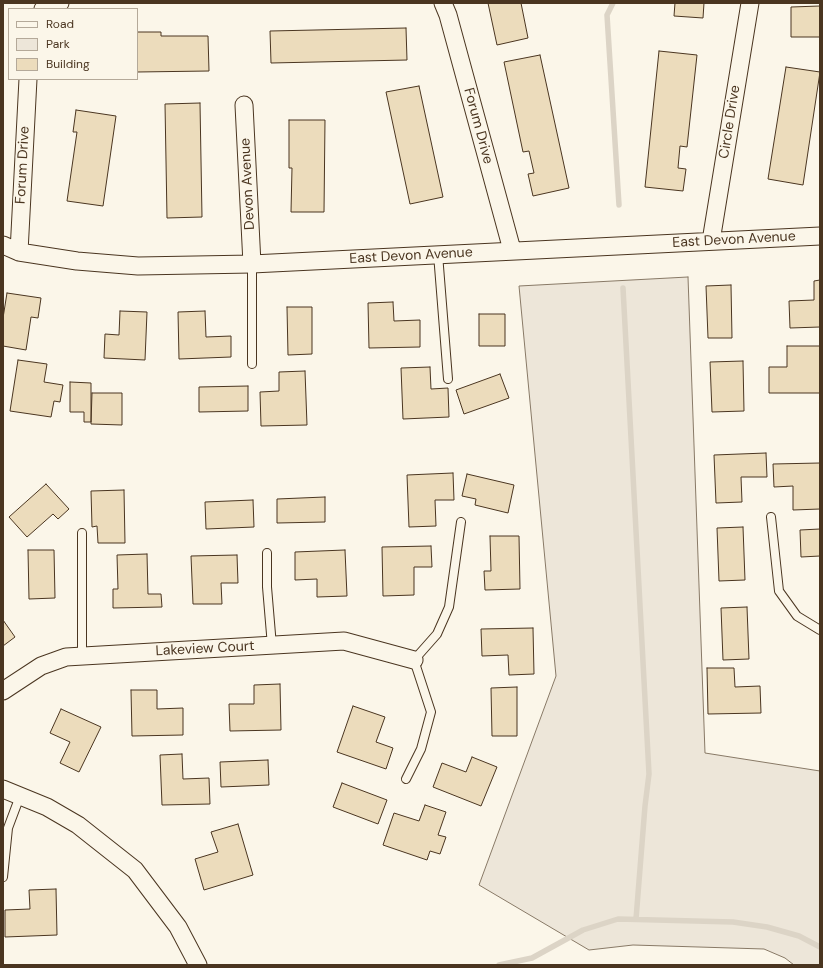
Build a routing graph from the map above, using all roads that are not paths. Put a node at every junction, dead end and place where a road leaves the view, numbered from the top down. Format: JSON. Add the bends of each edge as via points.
{"nodes":[{"id":1,"x":60,"y":3,"type":"edge"},
{"id":2,"x":443,"y":3,"type":"edge"},
{"id":3,"x":750,"y":3,"type":"edge"},
{"id":4,"x":46,"y":8,"type":"edge"},
{"id":5,"x":28,"y":80,"type":"edge"},
{"id":6,"x":244,"y":105,"type":"dead end"},
{"id":7,"x":820,"y":236,"type":"edge"},
{"id":8,"x":711,"y":241,"type":"junction"},
{"id":9,"x":3,"y":246,"type":"edge"},
{"id":10,"x":512,"y":250,"type":"junction"},
{"id":11,"x":19,"y":252,"type":"junction"},
{"id":12,"x":438,"y":254,"type":"junction"},
{"id":13,"x":252,"y":264,"type":"junction"},
{"id":14,"x":252,"y":364,"type":"dead end"},
{"id":15,"x":448,"y":379,"type":"dead end"},
{"id":16,"x":771,"y":517,"type":"dead end"},
{"id":17,"x":461,"y":522,"type":"dead end"},
{"id":18,"x":82,"y":533,"type":"dead end"},
{"id":19,"x":267,"y":553,"type":"dead end"},
{"id":20,"x":820,"y":630,"type":"edge"},
{"id":21,"x":272,"y":646,"type":"junction"},
{"id":22,"x":82,"y":656,"type":"junction"},
{"id":23,"x":414,"y":660,"type":"junction"},
{"id":24,"x":3,"y":691,"type":"edge"},
{"id":25,"x":406,"y":779,"type":"dead end"},
{"id":26,"x":3,"y":789,"type":"edge"},
{"id":27,"x":20,"y":796,"type":"junction"},
{"id":28,"x":3,"y":877,"type":"edge"},
{"id":29,"x":198,"y":965,"type":"edge"}],
"edges":[{"from":1,"to":4,"type":"street"},
{"from":2,"to":10,"type":"street","name":"Forum Drive"},
{"from":3,"to":8,"type":"street","name":"Circle Drive"},
{"from":5,"to":11,"type":"street","name":"Forum Drive"},
{"from":6,"to":13,"type":"street","name":"Devon Avenue"},
{"from":7,"to":8,"type":"street","name":"East Devon Avenue"},
{"from":8,"to":10,"type":"street","name":"East Devon Avenue"},
{"from":9,"to":11,"type":"street","name":"East Devon Avenue"},
{"from":10,"to":12,"type":"street","name":"East Devon Avenue"},
{"from":11,"to":13,"type":"street","name":"East Devon Avenue","via":[[77,261],[138,266]]},
{"from":12,"to":13,"type":"street","name":"East Devon Avenue"},
{"from":12,"to":15,"type":"lane"},
{"from":13,"to":14,"type":"lane"},
{"from":16,"to":20,"type":"lane","via":[[779,591],[797,616]]},
{"from":17,"to":23,"type":"lane","via":[[449,607],[437,634]]},
{"from":18,"to":22,"type":"lane"},
{"from":19,"to":21,"type":"lane"},
{"from":21,"to":22,"type":"street","name":"Lakeview Court"},
{"from":21,"to":23,"type":"street","name":"Lakeview Court","via":[[344,642]]},
{"from":22,"to":24,"type":"street","name":"Lakeview Court","via":[[66,657],[42,666]]},
{"from":23,"to":25,"type":"lane","via":[[431,712],[421,749]]},
{"from":26,"to":27,"type":"street"},
{"from":27,"to":28,"type":"lane","via":[[8,828]]},
{"from":27,"to":29,"type":"street","via":[[47,807],[78,825],[135,870],[178,927]]}]}
